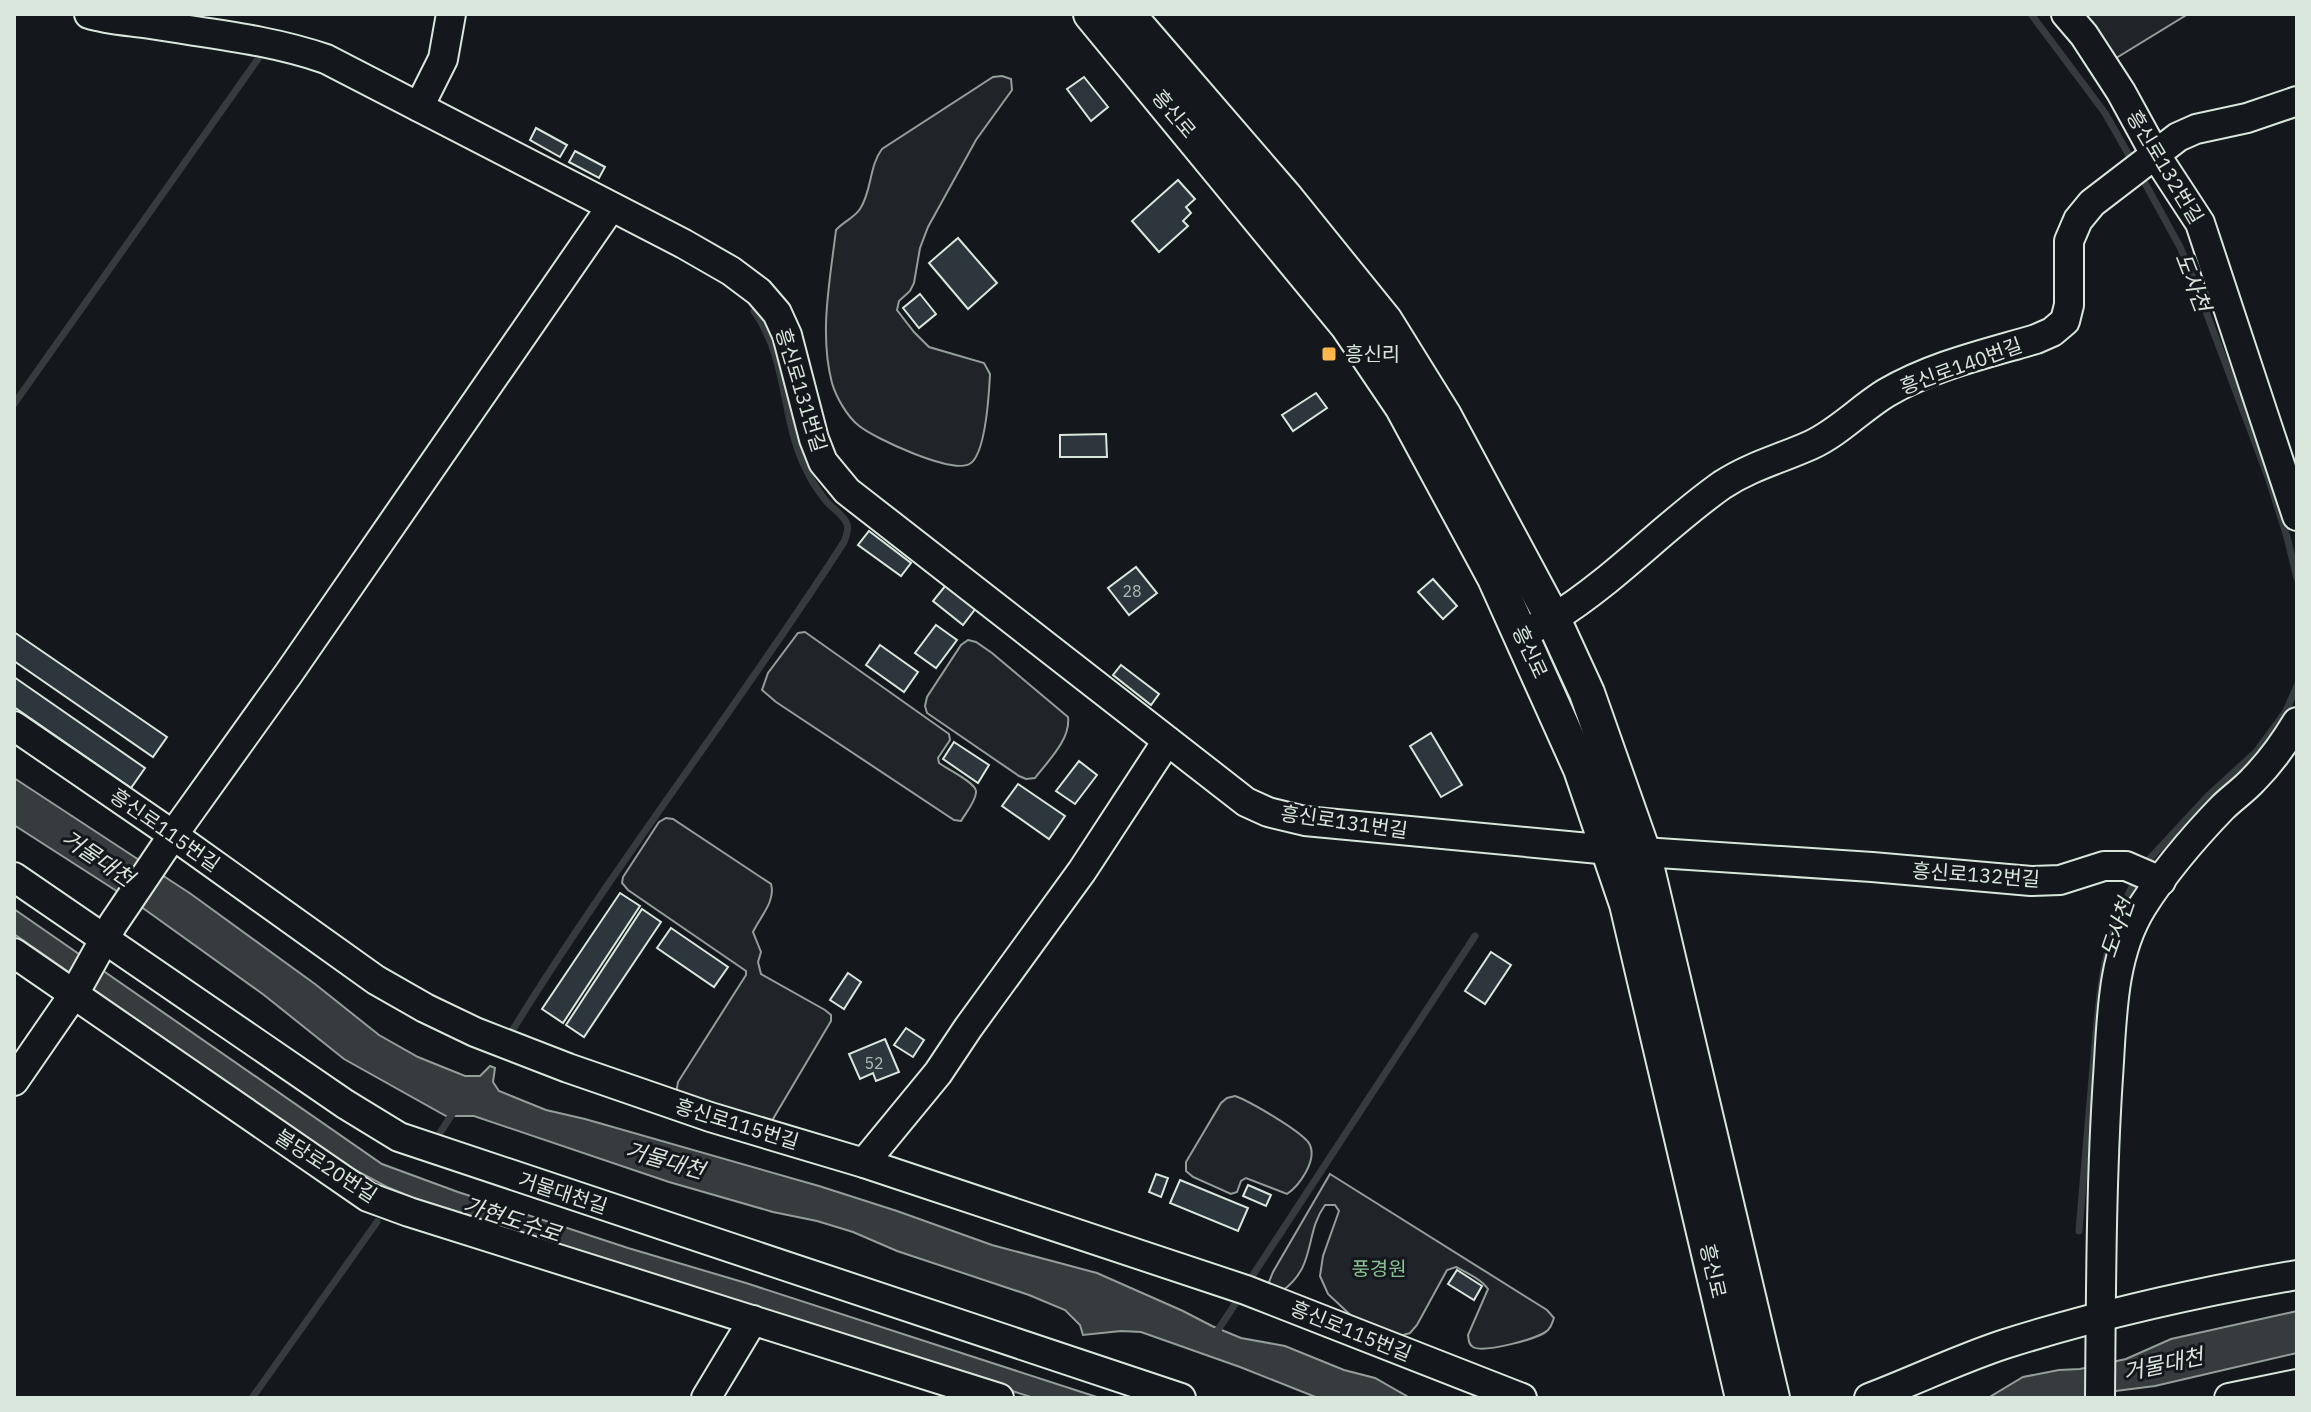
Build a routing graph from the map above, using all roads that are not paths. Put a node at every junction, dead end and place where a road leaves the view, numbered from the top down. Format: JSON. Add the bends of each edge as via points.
{"nodes":[{"id":1,"x":89,"y":14,"type":"edge"},
{"id":2,"x":451,"y":14,"type":"edge"},
{"id":3,"x":1091,"y":14,"type":"edge"},
{"id":4,"x":2066,"y":14,"type":"edge"},
{"id":5,"x":1134,"y":16,"type":"edge"},
{"id":6,"x":2297,"y":101,"type":"edge"},
{"id":7,"x":419,"y":107,"type":"junction"},
{"id":8,"x":2143,"y":163,"type":"junction"},
{"id":9,"x":611,"y":207,"type":"junction"},
{"id":10,"x":2297,"y":516,"type":"edge"},
{"id":11,"x":1553,"y":619,"type":"junction"},
{"id":12,"x":1521,"y":634,"type":"junction"},
{"id":13,"x":14,"y":726,"type":"edge"},
{"id":14,"x":2294,"y":734,"type":"edge"},
{"id":15,"x":1167,"y":741,"type":"junction"},
{"id":16,"x":167,"y":844,"type":"junction"},
{"id":17,"x":1626,"y":851,"type":"junction"},
{"id":18,"x":2146,"y":874,"type":"junction"},
{"id":19,"x":14,"y":877,"type":"edge"},
{"id":20,"x":104,"y":939,"type":"junction"},
{"id":21,"x":14,"y":953,"type":"edge"},
{"id":22,"x":77,"y":988,"type":"junction"},
{"id":23,"x":14,"y":1081,"type":"edge"},
{"id":24,"x":864,"y":1163,"type":"junction"},
{"id":25,"x":2297,"y":1275,"type":"edge"},
{"id":26,"x":753,"y":1320,"type":"junction"},
{"id":27,"x":2100,"y":1326,"type":"junction"},
{"id":28,"x":2297,"y":1384,"type":"edge"},
{"id":29,"x":1172,"y":1397,"type":"edge"},
{"id":30,"x":706,"y":1398,"type":"edge"},
{"id":31,"x":999,"y":1398,"type":"edge"},
{"id":32,"x":1522,"y":1398,"type":"edge"},
{"id":33,"x":1743,"y":1398,"type":"edge"},
{"id":34,"x":1772,"y":1398,"type":"edge"},
{"id":35,"x":1869,"y":1398,"type":"edge"},
{"id":36,"x":2100,"y":1398,"type":"edge"},
{"id":37,"x":2229,"y":1398,"type":"edge"}],
"edges":[{"from":1,"to":7,"type":"street","name":"흥신로131번길","via":[[292,47]]},
{"from":2,"to":7,"type":"street","via":[[443,59]]},
{"from":3,"to":12,"type":"main road","name":"흥신로","via":[[1309,276],[1377,367],[1461,513]]},
{"from":4,"to":8,"type":"street","name":"흥신로132번길","via":[[2121,92]]},
{"from":5,"to":11,"type":"main road","name":"흥신로","via":[[1385,321],[1459,442]]},
{"from":6,"to":8,"type":"street","name":"흥신로140번길","via":[[2196,129]]},
{"from":7,"to":9,"type":"street","name":"흥신로131번길"},
{"from":8,"to":10,"type":"street","name":"흥신로132번길","via":[[2200,223]]},
{"from":8,"to":11,"type":"street","name":"흥신로140번길","via":[[2078,220],[2069,241],[2069,305],[2065,321],[2052,332],[1918,377],[1811,445],[1748,469]]},
{"from":9,"to":15,"type":"street","name":"흥신로131번길","via":[[731,271],[768,302],[787,335],[823,462],[847,491]]},
{"from":9,"to":16,"type":"street"},
{"from":11,"to":12,"type":"street","name":"흥신로140번길"},
{"from":11,"to":17,"type":"main road","name":"흥신로","via":[[1587,693]]},
{"from":12,"to":17,"type":"main road","name":"흥신로","via":[[1581,769]]},
{"from":13,"to":16,"type":"street","name":"흥신로115번길"},
{"from":14,"to":18,"type":"street","via":[[2253,780]]},
{"from":15,"to":17,"type":"street","name":"흥신로131번길","via":[[1246,802],[1305,821]]},
{"from":15,"to":24,"type":"street","via":[[938,1073]]},
{"from":16,"to":20,"type":"street"},
{"from":16,"to":24,"type":"street","name":"흥신로115번길","via":[[376,980],[475,1032],[710,1117]]},
{"from":17,"to":18,"type":"street","name":"흥신로132번길","via":[[2031,881],[2060,880],[2104,866]]},
{"from":17,"to":33,"type":"main road","name":"흥신로","via":[[1627,904]]},
{"from":17,"to":34,"type":"main road","name":"흥신로"},
{"from":18,"to":27,"type":"street","via":[[2141,909],[2116,979]]},
{"from":19,"to":20,"type":"street","name":"거물대천길"},
{"from":20,"to":22,"type":"street"},
{"from":20,"to":29,"type":"street","name":"거물대천길","via":[[399,1137]]},
{"from":21,"to":22,"type":"street","name":"불당로20번길"},
{"from":22,"to":23,"type":"street"},
{"from":22,"to":26,"type":"street","name":"불당로20번길","via":[[368,1197]]},
{"from":24,"to":32,"type":"street","name":"흥신로115번길","via":[[1246,1290]]},
{"from":25,"to":27,"type":"street","via":[[2231,1286]]},
{"from":26,"to":30,"type":"street"},
{"from":26,"to":31,"type":"street","name":"불당로20번길"},
{"from":27,"to":35,"type":"street","via":[[2004,1345]]},
{"from":27,"to":36,"type":"street"},
{"from":28,"to":37,"type":"street"}]}
